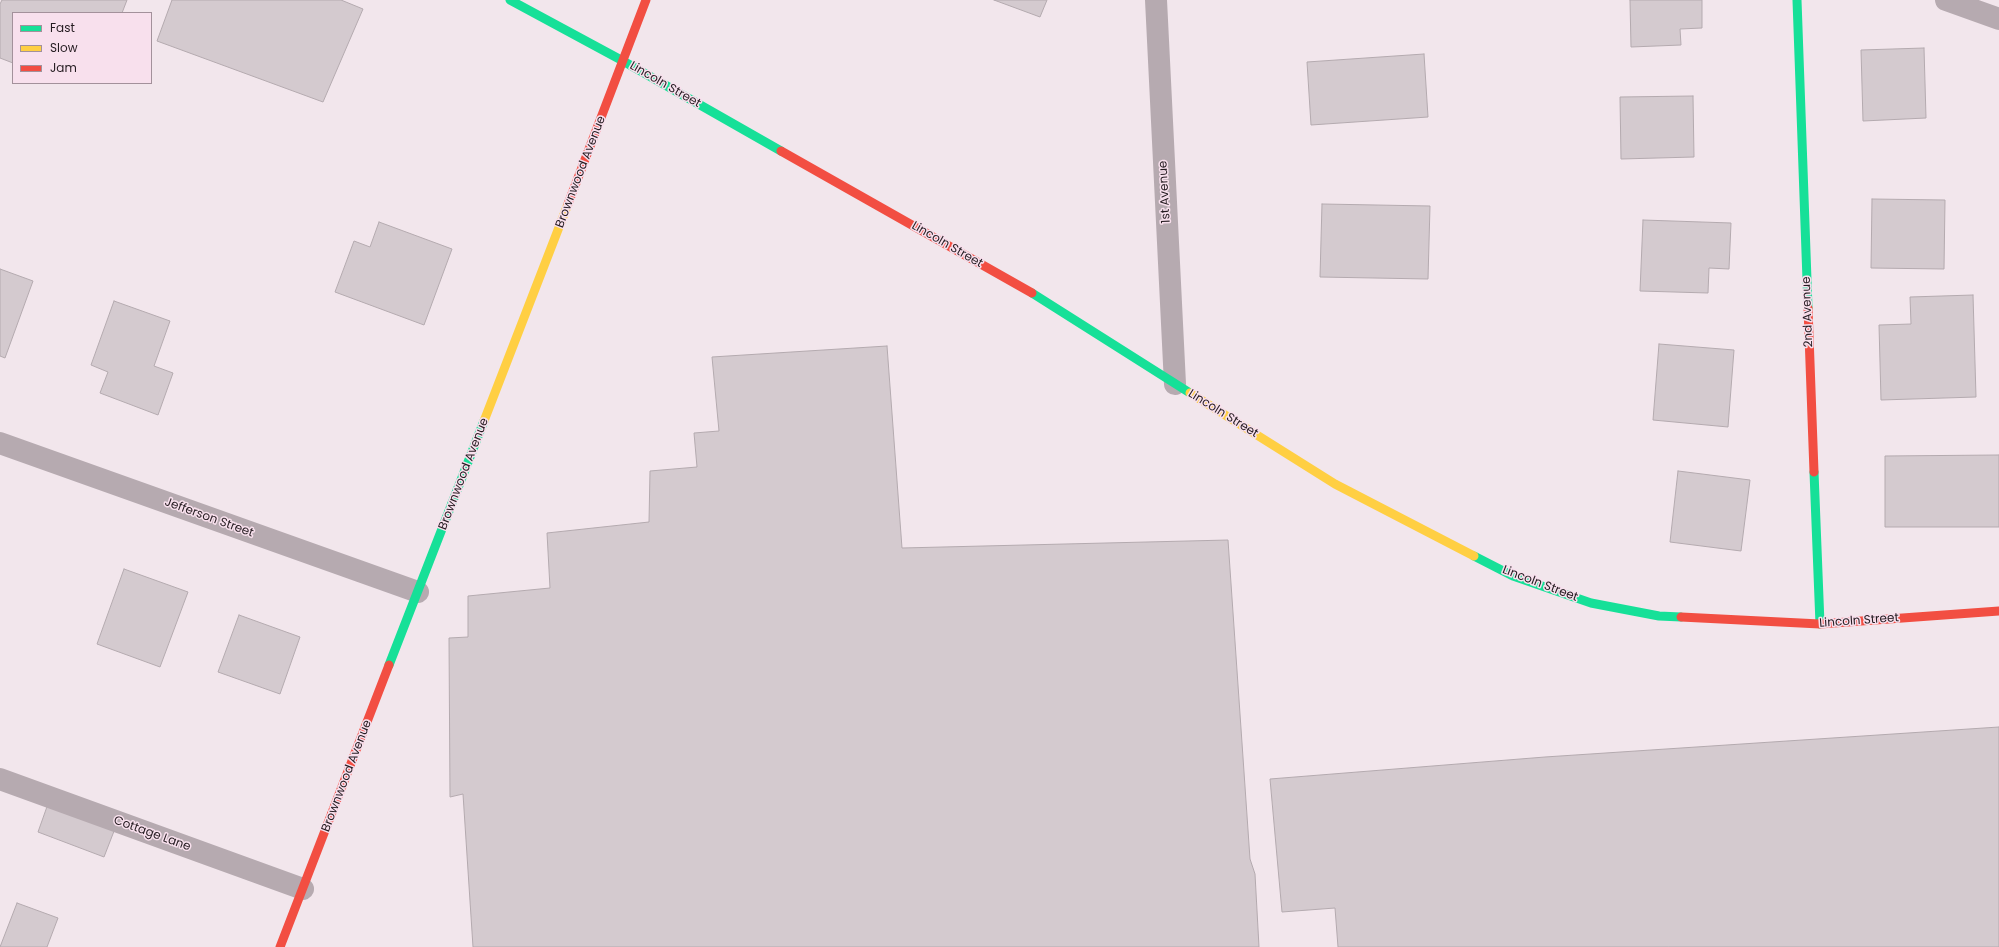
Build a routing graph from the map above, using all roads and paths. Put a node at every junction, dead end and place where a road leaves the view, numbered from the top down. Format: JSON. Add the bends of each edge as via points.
{"nodes":[{"id":1,"x":510,"y":0,"type":"edge"},
{"id":2,"x":646,"y":0,"type":"edge"},
{"id":3,"x":1156,"y":0,"type":"edge"},
{"id":4,"x":1797,"y":0,"type":"edge"},
{"id":5,"x":1946,"y":0,"type":"edge"},
{"id":6,"x":1999,"y":19,"type":"edge"},
{"id":7,"x":623,"y":61,"type":"junction"},
{"id":8,"x":1175,"y":384,"type":"junction"},
{"id":9,"x":0,"y":443,"type":"edge"},
{"id":10,"x":418,"y":592,"type":"junction"},
{"id":11,"x":1999,"y":611,"type":"edge"},
{"id":12,"x":1820,"y":624,"type":"junction"},
{"id":13,"x":0,"y":779,"type":"edge"},
{"id":14,"x":303,"y":888,"type":"junction"},
{"id":15,"x":280,"y":947,"type":"edge"}],
"edges":[{"from":1,"to":7,"type":"street","name":"Lincoln Street"},
{"from":2,"to":7,"type":"street","name":"Brownwood Avenue"},
{"from":3,"to":8,"type":"street","name":"1st Avenue"},
{"from":4,"to":12,"type":"street","name":"2nd Avenue"},
{"from":5,"to":6,"type":"street"},
{"from":7,"to":8,"type":"street","name":"Lincoln Street","via":[[1056,307]]},
{"from":7,"to":10,"type":"street","name":"Brownwood Avenue"},
{"from":8,"to":12,"type":"street","name":"Lincoln Street","via":[[1335,484],[1513,576],[1591,602],[1658,616]]},
{"from":9,"to":10,"type":"street","name":"Jefferson Street"},
{"from":10,"to":14,"type":"street","name":"Brownwood Avenue"},
{"from":11,"to":12,"type":"street","name":"Lincoln Street"},
{"from":13,"to":14,"type":"street","name":"Cottage Lane"},
{"from":14,"to":15,"type":"street","name":"Brownwood Avenue"}]}
